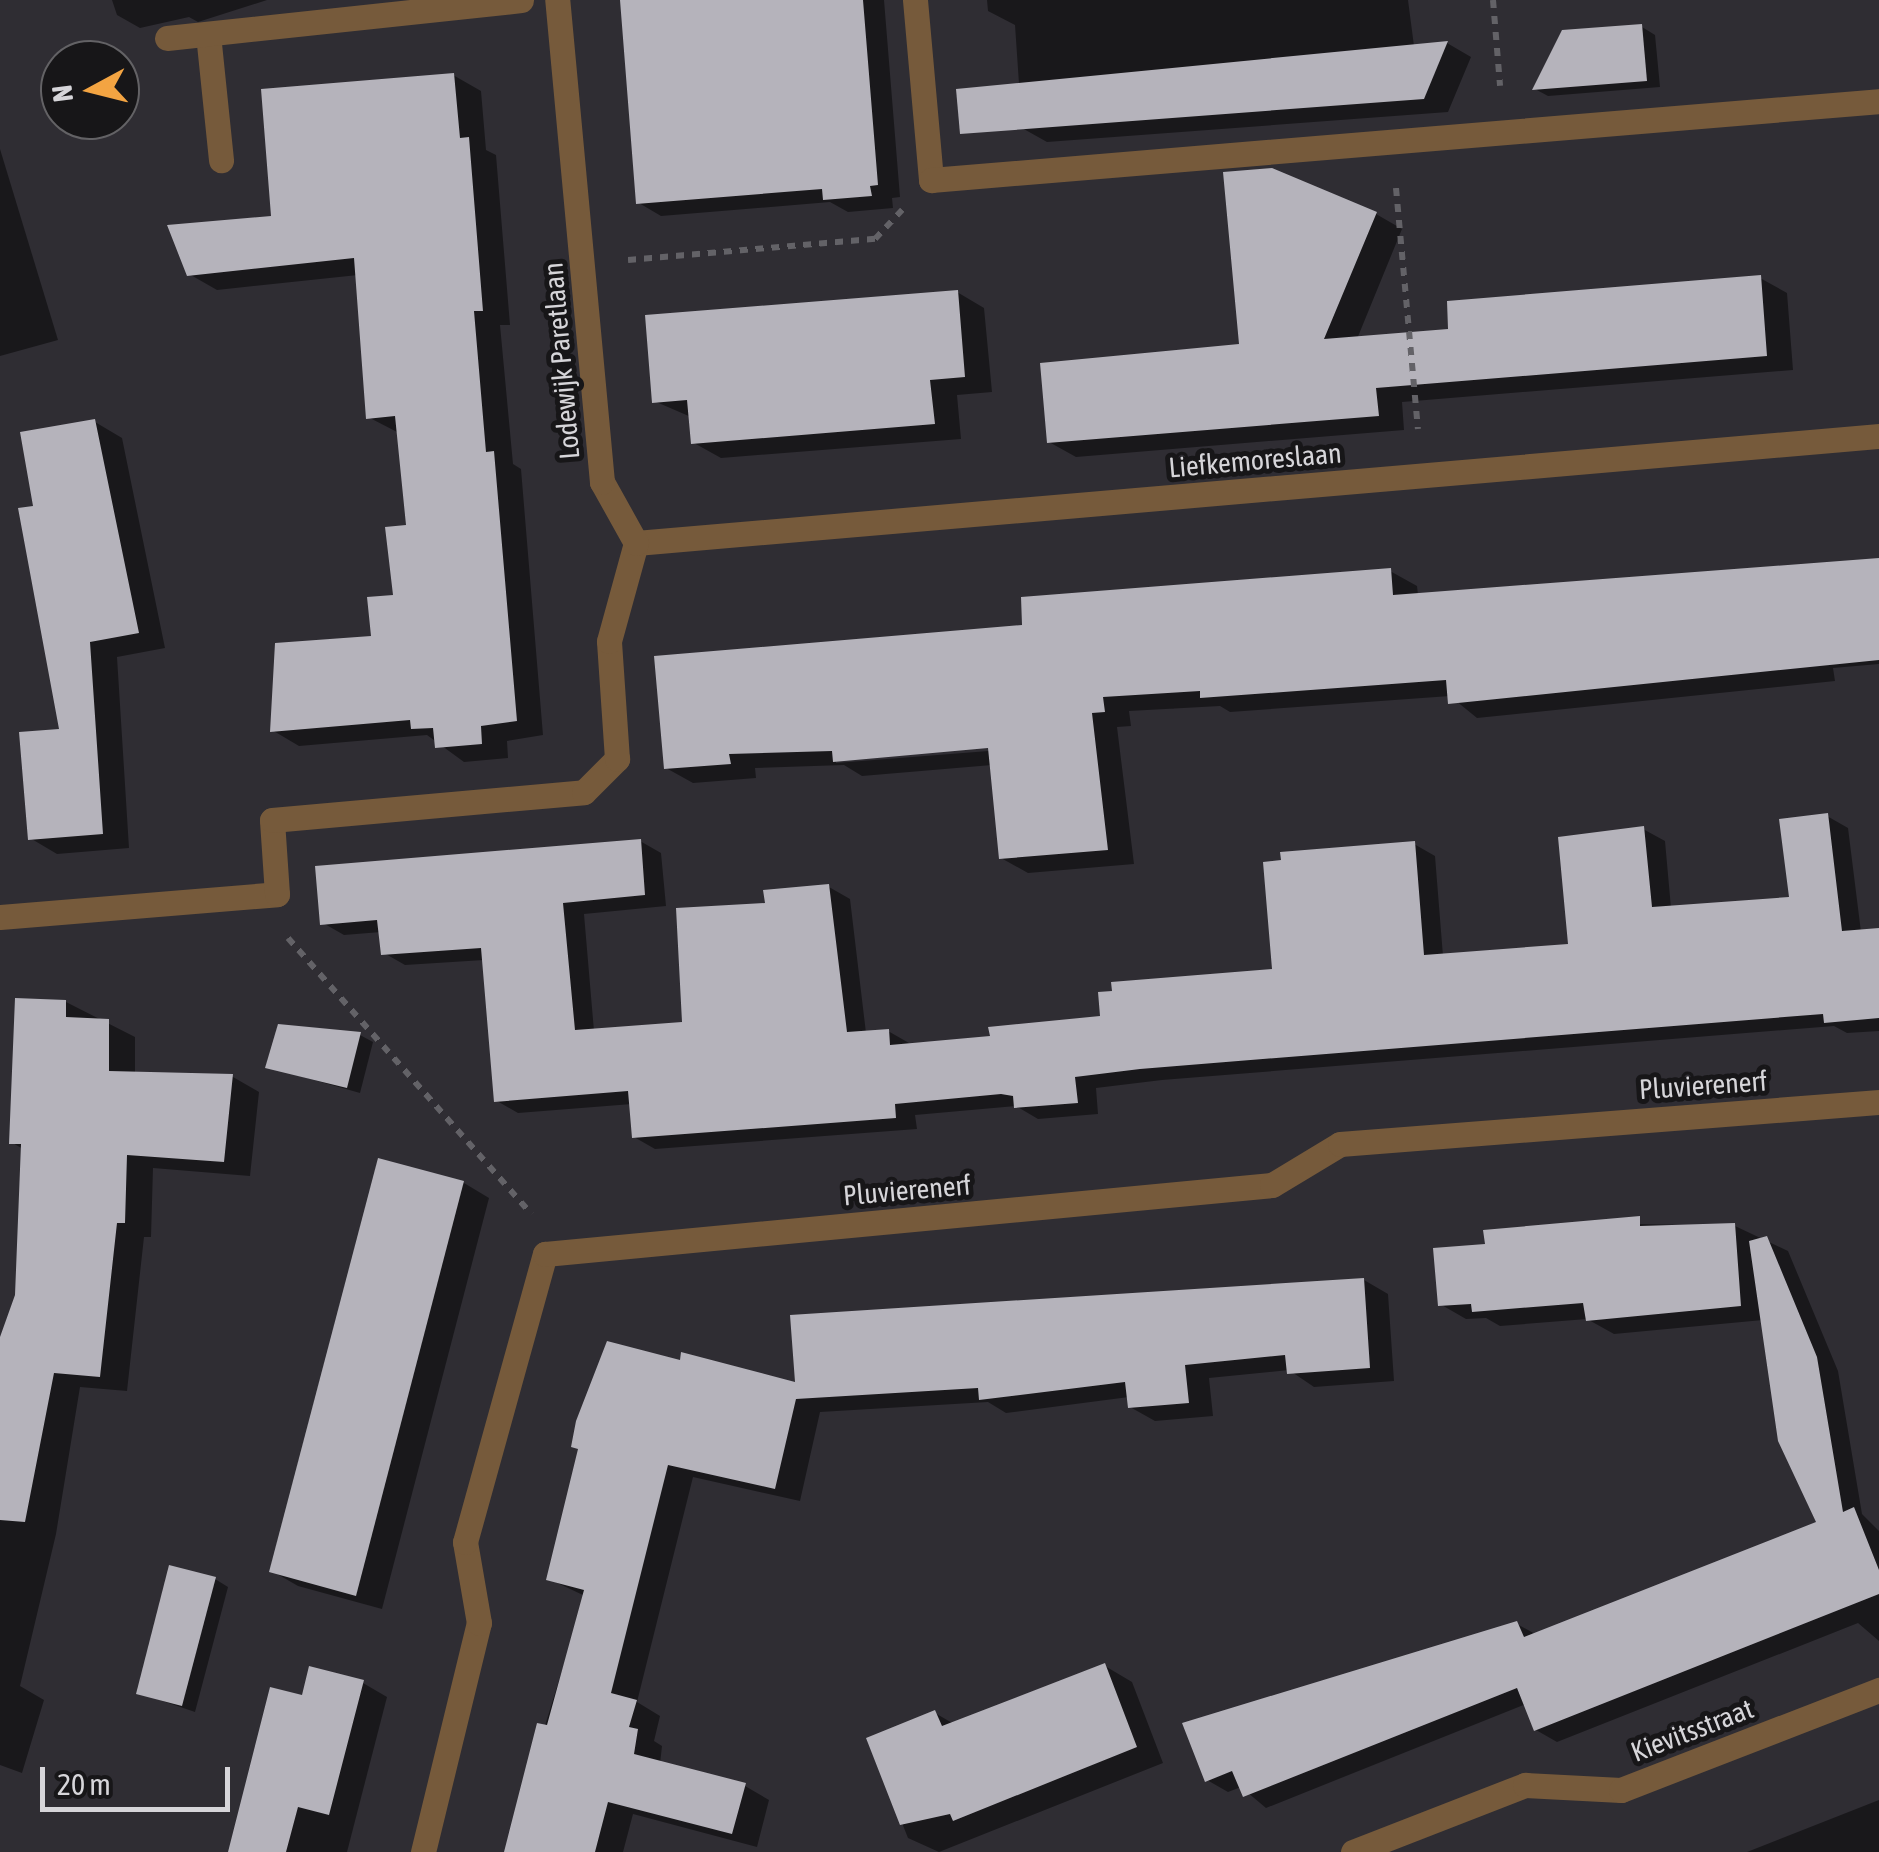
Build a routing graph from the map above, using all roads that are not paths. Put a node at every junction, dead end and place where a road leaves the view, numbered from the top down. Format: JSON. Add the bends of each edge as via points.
{"nodes":[{"id":1,"x":521,"y":0,"type":"edge"},
{"id":2,"x":557,"y":0,"type":"edge"},
{"id":3,"x":915,"y":0,"type":"edge"},
{"id":4,"x":208,"y":34,"type":"junction"},
{"id":5,"x":166,"y":38,"type":"dead end"},
{"id":6,"x":1879,"y":101,"type":"edge"},
{"id":7,"x":221,"y":160,"type":"dead end"},
{"id":8,"x":1879,"y":436,"type":"edge"},
{"id":9,"x":636,"y":543,"type":"junction"},
{"id":10,"x":0,"y":916,"type":"edge"},
{"id":11,"x":1879,"y":1102,"type":"edge"},
{"id":12,"x":1879,"y":1690,"type":"edge"},
{"id":13,"x":423,"y":1852,"type":"edge"},
{"id":14,"x":1354,"y":1852,"type":"edge"}],
"edges":[{"from":1,"to":4,"type":"street"},
{"from":2,"to":9,"type":"street","name":"Lodewijk Paretlaan","via":[[602,482]]},
{"from":3,"to":6,"type":"street","via":[[931,180]]},
{"from":4,"to":5,"type":"street"},
{"from":4,"to":7,"type":"street"},
{"from":8,"to":9,"type":"street","name":"Liefkemoreslaan"},
{"from":9,"to":10,"type":"street","via":[[609,641],[617,759],[584,792],[272,820],[277,894]]},
{"from":11,"to":13,"type":"street","name":"Pluvierenerf","via":[[1340,1144],[1272,1185],[545,1254],[465,1542],[480,1624]]},
{"from":12,"to":14,"type":"street","name":"Kievitsstraat","via":[[1621,1790],[1526,1785]]}]}
